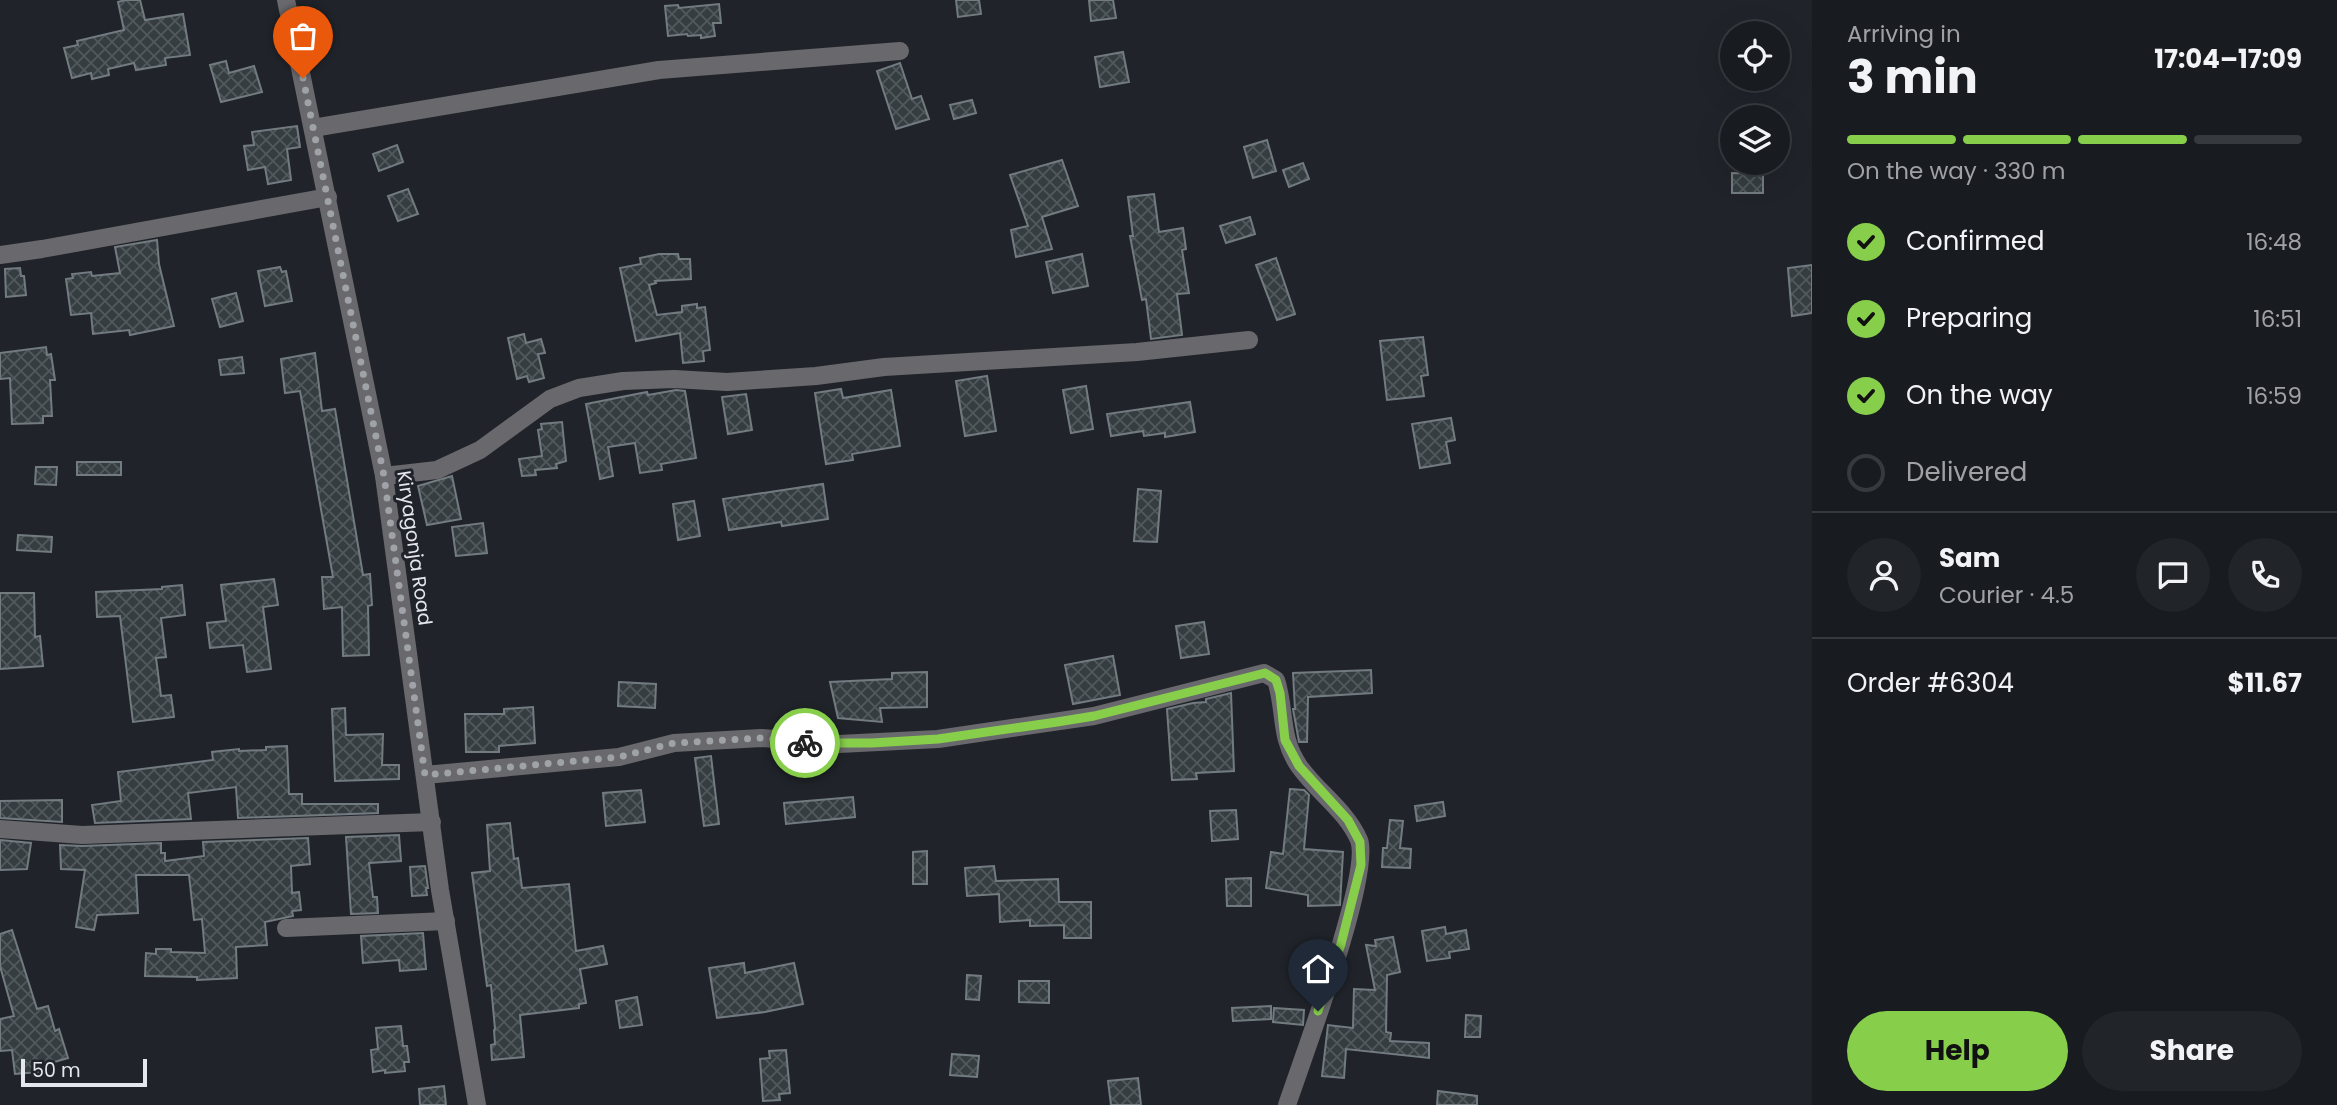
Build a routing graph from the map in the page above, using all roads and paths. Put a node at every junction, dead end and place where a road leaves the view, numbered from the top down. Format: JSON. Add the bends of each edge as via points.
{"nodes":[{"id":1,"x":286,"y":0,"type":"edge"},
{"id":2,"x":900,"y":51,"type":"dead end"},
{"id":3,"x":313,"y":128,"type":"junction"},
{"id":4,"x":328,"y":197,"type":"junction"},
{"id":5,"x":0,"y":254,"type":"edge"},
{"id":6,"x":1249,"y":340,"type":"dead end"},
{"id":7,"x":384,"y":476,"type":"junction"},
{"id":8,"x":425,"y":775,"type":"junction"},
{"id":9,"x":432,"y":822,"type":"junction"},
{"id":10,"x":0,"y":829,"type":"edge"},
{"id":11,"x":446,"y":920,"type":"junction"},
{"id":12,"x":286,"y":929,"type":"dead end"},
{"id":13,"x":477,"y":1105,"type":"edge"},
{"id":14,"x":1287,"y":1105,"type":"edge"}],
"edges":[{"from":1,"to":3,"type":"street","name":"Kiryagonja Road"},
{"from":2,"to":3,"type":"street","via":[[659,70]]},
{"from":3,"to":4,"type":"street","name":"Kiryagonja Road"},
{"from":4,"to":5,"type":"street"},
{"from":4,"to":7,"type":"street","name":"Kiryagonja Road"},
{"from":6,"to":7,"type":"street","via":[[816,376],[727,382],[661,380],[579,388],[550,400],[480,450],[437,470]]},
{"from":7,"to":8,"type":"street","name":"Kiryagonja Road"},
{"from":8,"to":9,"type":"street","name":"Kiryagonja Road"},
{"from":8,"to":14,"type":"street","via":[[619,757],[674,743],[761,738],[839,744],[938,739],[1094,716],[1265,673],[1276,680],[1285,740],[1299,766],[1348,820],[1360,842],[1361,865],[1341,944]]},
{"from":9,"to":10,"type":"street","via":[[82,835]]},
{"from":9,"to":11,"type":"street","name":"Kiryagonja Road"},
{"from":11,"to":12,"type":"street"},
{"from":11,"to":13,"type":"street","name":"Kiryagonja Road"}]}
